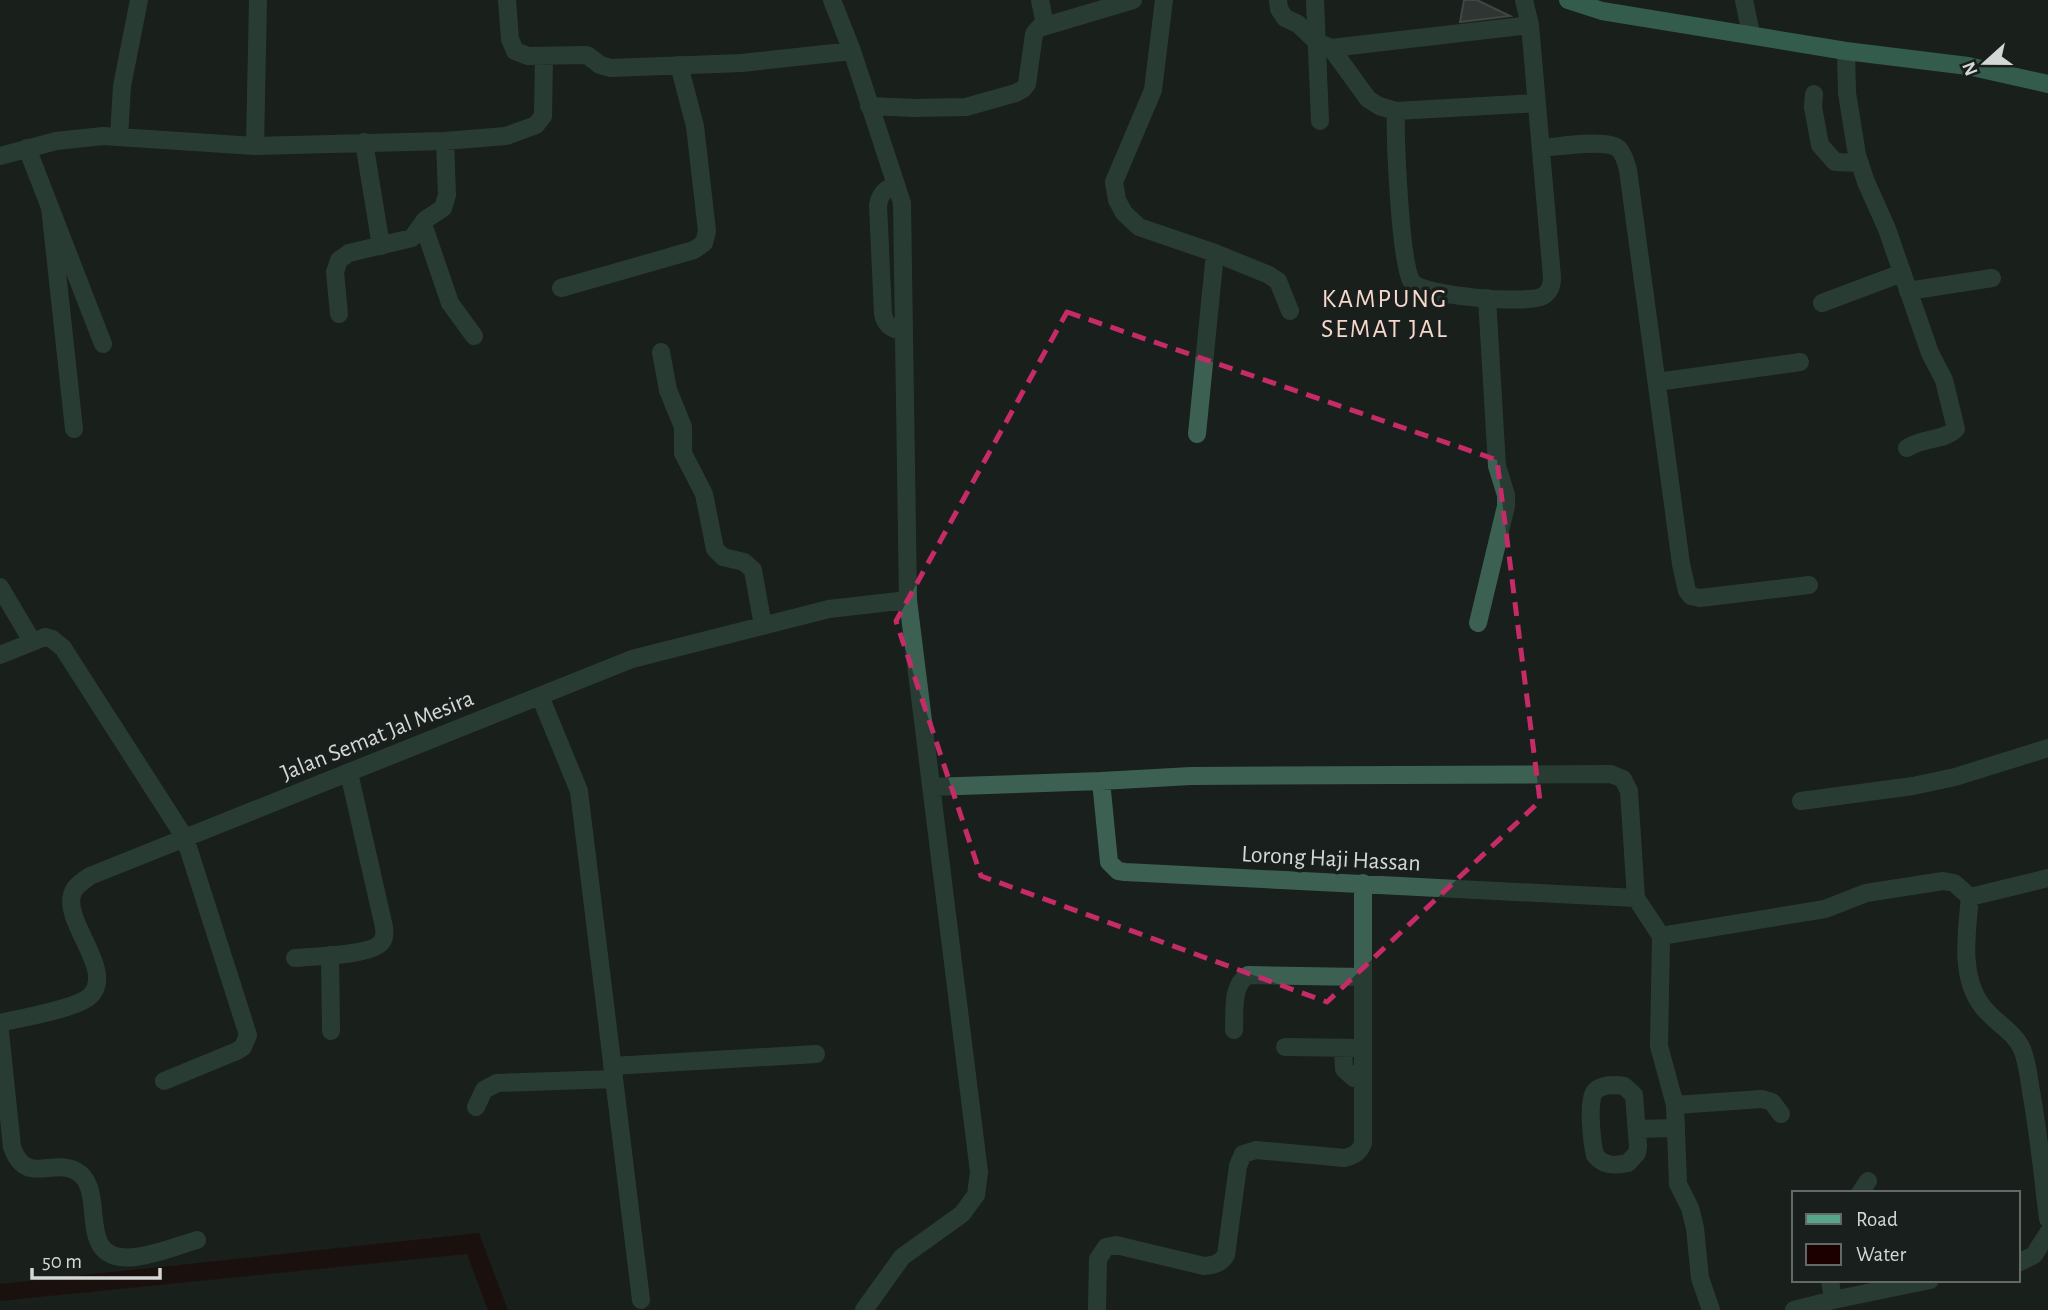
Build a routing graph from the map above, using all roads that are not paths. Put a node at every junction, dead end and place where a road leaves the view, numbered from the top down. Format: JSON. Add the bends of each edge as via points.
{"nodes":[{"id":1,"x":139,"y":0,"type":"edge"},
{"id":2,"x":258,"y":0,"type":"edge"},
{"id":3,"x":507,"y":0,"type":"edge"},
{"id":4,"x":832,"y":0,"type":"edge"},
{"id":5,"x":1040,"y":0,"type":"edge"},
{"id":6,"x":1133,"y":0,"type":"edge"},
{"id":7,"x":1164,"y":0,"type":"edge"},
{"id":8,"x":1278,"y":0,"type":"edge"},
{"id":9,"x":1315,"y":0,"type":"edge"},
{"id":10,"x":1524,"y":0,"type":"edge"},
{"id":11,"x":1568,"y":0,"type":"edge"},
{"id":12,"x":1744,"y":0,"type":"edge"},
{"id":13,"x":1045,"y":25,"type":"junction"},
{"id":14,"x":1530,"y":25,"type":"junction"},
{"id":15,"x":1751,"y":34,"type":"junction"},
{"id":16,"x":1324,"y":45,"type":"junction"},
{"id":17,"x":852,"y":51,"type":"junction"},
{"id":18,"x":1846,"y":51,"type":"junction"},
{"id":19,"x":544,"y":56,"type":"junction"},
{"id":20,"x":679,"y":65,"type":"junction"},
{"id":21,"x":2048,"y":84,"type":"edge"},
{"id":22,"x":1814,"y":94,"type":"dead end"},
{"id":23,"x":1537,"y":103,"type":"junction"},
{"id":24,"x":869,"y":106,"type":"junction"},
{"id":25,"x":1396,"y":111,"type":"junction"},
{"id":26,"x":1320,"y":121,"type":"dead end"},
{"id":27,"x":119,"y":137,"type":"junction"},
{"id":28,"x":445,"y":141,"type":"junction"},
{"id":29,"x":364,"y":142,"type":"junction"},
{"id":30,"x":255,"y":146,"type":"junction"},
{"id":31,"x":27,"y":148,"type":"junction"},
{"id":32,"x":1541,"y":148,"type":"junction"},
{"id":33,"x":0,"y":156,"type":"edge"},
{"id":34,"x":1860,"y":163,"type":"junction"},
{"id":35,"x":50,"y":207,"type":"junction"},
{"id":36,"x":422,"y":224,"type":"junction"},
{"id":37,"x":381,"y":246,"type":"junction"},
{"id":38,"x":1215,"y":253,"type":"junction"},
{"id":39,"x":1902,"y":273,"type":"junction"},
{"id":40,"x":1992,"y":278,"type":"dead end"},
{"id":41,"x":561,"y":288,"type":"dead end"},
{"id":42,"x":1908,"y":291,"type":"junction"},
{"id":43,"x":1487,"y":298,"type":"junction"},
{"id":44,"x":1822,"y":303,"type":"dead end"},
{"id":45,"x":1290,"y":311,"type":"dead end"},
{"id":46,"x":339,"y":314,"type":"dead end"},
{"id":47,"x":474,"y":336,"type":"dead end"},
{"id":48,"x":103,"y":344,"type":"dead end"},
{"id":49,"x":661,"y":352,"type":"dead end"},
{"id":50,"x":1800,"y":362,"type":"dead end"},
{"id":51,"x":1657,"y":382,"type":"junction"},
{"id":52,"x":74,"y":429,"type":"dead end"},
{"id":53,"x":1197,"y":434,"type":"dead end"},
{"id":54,"x":1907,"y":448,"type":"dead end"},
{"id":55,"x":1809,"y":585,"type":"dead end"},
{"id":56,"x":0,"y":587,"type":"edge"},
{"id":57,"x":908,"y":600,"type":"junction"},
{"id":58,"x":1478,"y":623,"type":"dead end"},
{"id":59,"x":762,"y":626,"type":"junction"},
{"id":60,"x":32,"y":640,"type":"junction"},
{"id":61,"x":0,"y":655,"type":"edge"},
{"id":62,"x":540,"y":696,"type":"junction"},
{"id":63,"x":2048,"y":748,"type":"edge"},
{"id":64,"x":349,"y":773,"type":"junction"},
{"id":65,"x":1101,"y":781,"type":"junction"},
{"id":66,"x":931,"y":787,"type":"junction"},
{"id":67,"x":1801,"y":801,"type":"dead end"},
{"id":68,"x":185,"y":838,"type":"junction"},
{"id":69,"x":2048,"y":878,"type":"edge"},
{"id":70,"x":1363,"y":883,"type":"junction"},
{"id":71,"x":1970,"y":897,"type":"junction"},
{"id":72,"x":1636,"y":898,"type":"junction"},
{"id":73,"x":1661,"y":936,"type":"junction"},
{"id":74,"x":330,"y":955,"type":"junction"},
{"id":75,"x":295,"y":958,"type":"dead end"},
{"id":76,"x":1363,"y":977,"type":"junction"},
{"id":77,"x":0,"y":1023,"type":"edge"},
{"id":78,"x":1234,"y":1030,"type":"dead end"},
{"id":79,"x":331,"y":1031,"type":"dead end"},
{"id":80,"x":0,"y":1032,"type":"edge"},
{"id":81,"x":1285,"y":1047,"type":"dead end"},
{"id":82,"x":1343,"y":1048,"type":"junction"},
{"id":83,"x":1363,"y":1048,"type":"junction"},
{"id":84,"x":816,"y":1054,"type":"dead end"},
{"id":85,"x":613,"y":1073,"type":"junction"},
{"id":86,"x":1363,"y":1080,"type":"junction"},
{"id":87,"x":164,"y":1081,"type":"dead end"},
{"id":88,"x":1675,"y":1105,"type":"junction"},
{"id":89,"x":476,"y":1107,"type":"dead end"},
{"id":90,"x":1782,"y":1114,"type":"dead end"},
{"id":91,"x":1676,"y":1128,"type":"junction"},
{"id":92,"x":1637,"y":1129,"type":"dead end"},
{"id":93,"x":2043,"y":1137,"type":"edge"},
{"id":94,"x":2048,"y":1219,"type":"edge"},
{"id":95,"x":2048,"y":1233,"type":"edge"},
{"id":96,"x":197,"y":1240,"type":"dead end"},
{"id":97,"x":2020,"y":1262,"type":"edge"},
{"id":98,"x":1830,"y":1282,"type":"edge"},
{"id":99,"x":1920,"y":1282,"type":"edge"},
{"id":100,"x":641,"y":1300,"type":"dead end"},
{"id":101,"x":1833,"y":1300,"type":"junction"},
{"id":102,"x":864,"y":1310,"type":"edge"},
{"id":103,"x":1097,"y":1310,"type":"edge"},
{"id":104,"x":1711,"y":1310,"type":"edge"},
{"id":105,"x":1794,"y":1310,"type":"edge"}],
"edges":[{"from":1,"to":27,"type":"street","via":[[122,86]]},
{"from":2,"to":30,"type":"street"},
{"from":3,"to":19,"type":"street","via":[[512,46],[521,55]]},
{"from":4,"to":17,"type":"street"},
{"from":5,"to":13,"type":"street"},
{"from":6,"to":13,"type":"street"},
{"from":7,"to":38,"type":"street","via":[[1153,90],[1114,182],[1117,200],[1139,227]]},
{"from":8,"to":16,"type":"street","via":[[1285,18]]},
{"from":9,"to":16,"type":"street"},
{"from":10,"to":14,"type":"street"},
{"from":11,"to":15,"type":"main road","via":[[1602,11]]},
{"from":12,"to":15,"type":"street"},
{"from":13,"to":24,"type":"street","via":[[1034,34],[1027,84],[1016,93],[966,107]]},
{"from":14,"to":16,"type":"street"},
{"from":14,"to":23,"type":"street"},
{"from":15,"to":18,"type":"main road"},
{"from":16,"to":25,"type":"street","via":[[1368,99]]},
{"from":16,"to":26,"type":"street"},
{"from":17,"to":20,"type":"street"},
{"from":17,"to":24,"type":"street"},
{"from":18,"to":21,"type":"main road","via":[[1968,66]]},
{"from":18,"to":34,"type":"street","via":[[1847,93]]},
{"from":19,"to":20,"type":"street","via":[[587,55],[607,68]]},
{"from":19,"to":28,"type":"street","via":[[544,111],[536,125],[506,136]]},
{"from":20,"to":41,"type":"street","via":[[695,126],[707,231],[704,243],[694,250]]},
{"from":22,"to":34,"type":"street","via":[[1819,145],[1835,162]]},
{"from":23,"to":25,"type":"street"},
{"from":23,"to":32,"type":"street"},
{"from":24,"to":57,"type":"street","via":[[901,203]]},
{"from":25,"to":43,"type":"street","via":[[1411,281],[1424,290]]},
{"from":27,"to":30,"type":"street"},
{"from":27,"to":31,"type":"street","via":[[79,138]]},
{"from":28,"to":29,"type":"street"},
{"from":28,"to":36,"type":"street","via":[[447,200]]},
{"from":29,"to":30,"type":"street"},
{"from":29,"to":37,"type":"street"},
{"from":31,"to":33,"type":"street"},
{"from":31,"to":35,"type":"street"},
{"from":32,"to":43,"type":"street","via":[[1552,284],[1537,298]]},
{"from":32,"to":51,"type":"street","via":[[1604,144],[1618,148],[1624,156]]},
{"from":34,"to":39,"type":"street"},
{"from":35,"to":48,"type":"street"},
{"from":35,"to":52,"type":"street"},
{"from":36,"to":37,"type":"street","via":[[412,237]]},
{"from":36,"to":47,"type":"street","via":[[450,303]]},
{"from":37,"to":46,"type":"street","via":[[339,260],[335,272]]},
{"from":38,"to":45,"type":"street","via":[[1278,281]]},
{"from":38,"to":53,"type":"street"},
{"from":39,"to":42,"type":"street"},
{"from":39,"to":44,"type":"street"},
{"from":40,"to":42,"type":"street"},
{"from":42,"to":54,"type":"street","via":[[1944,380],[1956,429]]},
{"from":43,"to":58,"type":"street","via":[[1497,467],[1506,506]]},
{"from":49,"to":59,"type":"street","via":[[668,390],[682,427],[684,456],[704,494],[715,549],[752,570]]},
{"from":50,"to":51,"type":"street"},
{"from":51,"to":55,"type":"street","via":[[1687,591],[1700,598]]},
{"from":56,"to":60,"type":"street"},
{"from":57,"to":59,"type":"street","name":"Jalan Semat Jal Mesira","via":[[829,609]]},
{"from":57,"to":66,"type":"street"},
{"from":59,"to":62,"type":"street","name":"Jalan Semat Jal Mesira","via":[[632,659]]},
{"from":60,"to":61,"type":"street"},
{"from":60,"to":68,"type":"street","via":[[45,637],[63,648]]},
{"from":62,"to":64,"type":"street","name":"Jalan Semat Jal Mesira"},
{"from":62,"to":85,"type":"street","via":[[579,791]]},
{"from":63,"to":67,"type":"street","via":[[1955,777]]},
{"from":64,"to":68,"type":"street","name":"Jalan Semat Jal Mesira"},
{"from":64,"to":74,"type":"street","via":[[385,934],[374,947]]},
{"from":65,"to":66,"type":"street"},
{"from":65,"to":70,"type":"street","name":"Lorong Haji Hassan","via":[[1107,855],[1118,871]]},
{"from":65,"to":72,"type":"street","via":[[1204,775],[1618,776],[1629,791]]},
{"from":66,"to":102,"type":"street","via":[[979,1172],[976,1195],[961,1214],[902,1257]]},
{"from":68,"to":77,"type":"street","name":"Jalan Semat Jal Mesira","via":[[79,883],[72,895],[72,908],[97,972],[97,985],[90,997]]},
{"from":68,"to":87,"type":"street","via":[[248,1035],[237,1051]]},
{"from":69,"to":71,"type":"street"},
{"from":70,"to":72,"type":"street","name":"Lorong Haji Hassan"},
{"from":70,"to":76,"type":"street"},
{"from":71,"to":73,"type":"street","via":[[1954,883],[1943,881],[1866,892],[1825,909]]},
{"from":71,"to":93,"type":"street","via":[[1966,944],[1975,995],[2021,1048]]},
{"from":72,"to":73,"type":"street"},
{"from":73,"to":88,"type":"street","via":[[1659,1046]]},
{"from":74,"to":75,"type":"street"},
{"from":74,"to":79,"type":"street"},
{"from":76,"to":78,"type":"street","via":[[1248,975],[1236,990]]},
{"from":76,"to":83,"type":"street"},
{"from":80,"to":96,"type":"street","via":[[12,1147],[23,1166],[68,1169],[86,1180],[96,1240],[111,1254],[134,1258]]},
{"from":81,"to":82,"type":"street"},
{"from":82,"to":83,"type":"street"},
{"from":82,"to":86,"type":"street","via":[[1345,1069]]},
{"from":83,"to":86,"type":"street"},
{"from":84,"to":85,"type":"street"},
{"from":85,"to":89,"type":"street","via":[[497,1083],[484,1090]]},
{"from":85,"to":100,"type":"street"},
{"from":86,"to":103,"type":"street","via":[[1363,1143],[1356,1154],[1345,1158],[1256,1150],[1243,1154],[1223,1260],[1203,1266],[1116,1245],[1106,1247],[1098,1259]]},
{"from":88,"to":90,"type":"street","via":[[1762,1099],[1772,1102]]},
{"from":88,"to":91,"type":"street"},
{"from":91,"to":92,"type":"street"},
{"from":91,"to":104,"type":"street","via":[[1678,1184],[1690,1208],[1700,1278]]},
{"from":93,"to":94,"type":"street"},
{"from":95,"to":97,"type":"street","via":[[2034,1255]]},
{"from":98,"to":101,"type":"street"},
{"from":99,"to":101,"type":"street"},
{"from":101,"to":105,"type":"street"}]}
